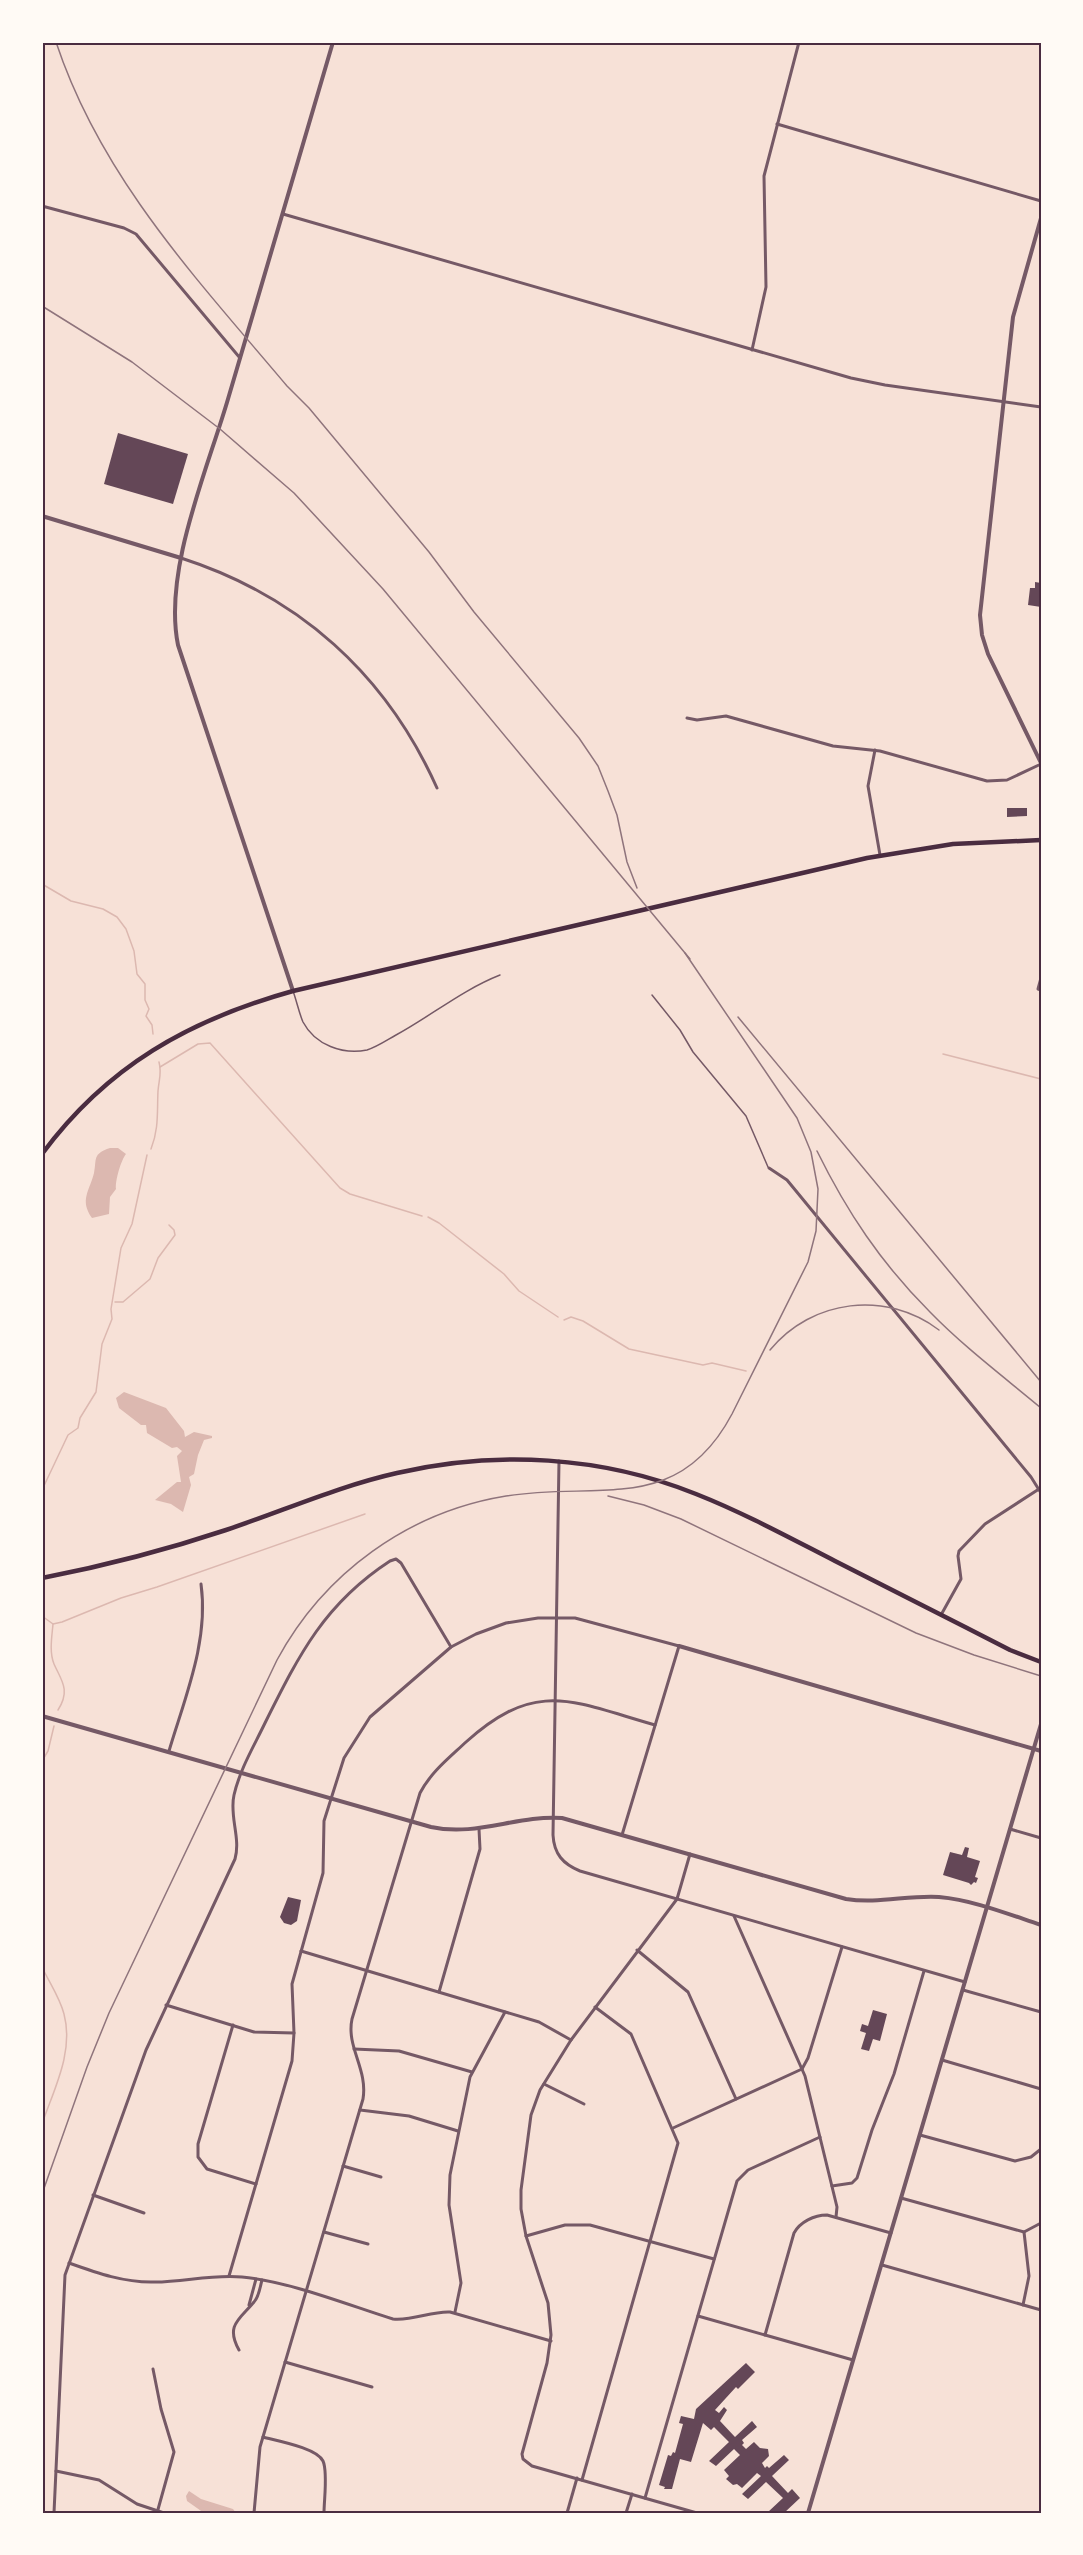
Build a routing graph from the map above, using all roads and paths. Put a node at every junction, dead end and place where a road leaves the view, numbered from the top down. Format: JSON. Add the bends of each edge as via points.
{"nodes":[{"id":1,"x":333,"y":42,"type":"edge"},
{"id":2,"x":799,"y":42,"type":"edge"},
{"id":3,"x":777,"y":124,"type":"junction"},
{"id":4,"x":1041,"y":201,"type":"edge"},
{"id":5,"x":42,"y":206,"type":"edge"},
{"id":6,"x":283,"y":214,"type":"junction"},
{"id":7,"x":1041,"y":218,"type":"edge"},
{"id":8,"x":752,"y":350,"type":"junction"},
{"id":9,"x":240,"y":358,"type":"junction"},
{"id":10,"x":1003,"y":402,"type":"junction"},
{"id":11,"x":1041,"y":407,"type":"edge"},
{"id":12,"x":42,"y":516,"type":"edge"},
{"id":13,"x":181,"y":558,"type":"junction"},
{"id":14,"x":687,"y":718,"type":"dead end"},
{"id":15,"x":875,"y":750,"type":"junction"},
{"id":16,"x":1041,"y":764,"type":"edge"},
{"id":17,"x":437,"y":788,"type":"dead end"},
{"id":18,"x":1041,"y":840,"type":"edge"},
{"id":19,"x":880,"y":855,"type":"junction"},
{"id":20,"x":500,"y":975,"type":"dead end"},
{"id":21,"x":1041,"y":978,"type":"edge"},
{"id":22,"x":1040,"y":989,"type":"edge"},
{"id":23,"x":294,"y":991,"type":"junction"},
{"id":24,"x":652,"y":995,"type":"dead end"},
{"id":25,"x":42,"y":1154,"type":"edge"},
{"id":26,"x":769,"y":1168,"type":"joint"},
{"id":27,"x":559,"y":1461,"type":"junction"},
{"id":28,"x":1040,"y":1491,"type":"edge"},
{"id":29,"x":42,"y":1578,"type":"edge"},
{"id":30,"x":201,"y":1584,"type":"dead end"},
{"id":31,"x":941,"y":1615,"type":"junction"},
{"id":32,"x":556,"y":1617,"type":"junction"},
{"id":33,"x":679,"y":1646,"type":"junction"},
{"id":34,"x":451,"y":1647,"type":"junction"},
{"id":35,"x":1041,"y":1662,"type":"edge"},
{"id":36,"x":555,"y":1700,"type":"junction"},
{"id":37,"x":42,"y":1716,"type":"edge"},
{"id":38,"x":1041,"y":1724,"type":"edge"},
{"id":39,"x":655,"y":1725,"type":"junction"},
{"id":40,"x":1034,"y":1749,"type":"junction"},
{"id":41,"x":169,"y":1751,"type":"junction"},
{"id":42,"x":1041,"y":1751,"type":"edge"},
{"id":43,"x":241,"y":1772,"type":"junction"},
{"id":44,"x":331,"y":1798,"type":"junction"},
{"id":45,"x":553,"y":1818,"type":"junction"},
{"id":46,"x":410,"y":1821,"type":"junction"},
{"id":47,"x":479,"y":1829,"type":"junction"},
{"id":48,"x":1010,"y":1829,"type":"junction"},
{"id":49,"x":622,"y":1834,"type":"junction"},
{"id":50,"x":1041,"y":1838,"type":"edge"},
{"id":51,"x":690,"y":1854,"type":"junction"},
{"id":52,"x":677,"y":1899,"type":"junction"},
{"id":53,"x":987,"y":1908,"type":"junction"},
{"id":54,"x":734,"y":1916,"type":"junction"},
{"id":55,"x":1041,"y":1925,"type":"edge"},
{"id":56,"x":842,"y":1947,"type":"junction"},
{"id":57,"x":637,"y":1950,"type":"junction"},
{"id":58,"x":301,"y":1951,"type":"junction"},
{"id":59,"x":366,"y":1971,"type":"junction"},
{"id":60,"x":924,"y":1971,"type":"junction"},
{"id":61,"x":965,"y":1983,"type":"junction"},
{"id":62,"x":963,"y":1990,"type":"junction"},
{"id":63,"x":438,"y":1992,"type":"junction"},
{"id":64,"x":166,"y":2005,"type":"junction"},
{"id":65,"x":595,"y":2006,"type":"junction"},
{"id":66,"x":506,"y":2012,"type":"junction"},
{"id":67,"x":1041,"y":2012,"type":"edge"},
{"id":68,"x":233,"y":2025,"type":"junction"},
{"id":69,"x":294,"y":2033,"type":"junction"},
{"id":70,"x":571,"y":2040,"type":"junction"},
{"id":71,"x":354,"y":2049,"type":"junction"},
{"id":72,"x":942,"y":2060,"type":"junction"},
{"id":73,"x":802,"y":2069,"type":"junction"},
{"id":74,"x":472,"y":2072,"type":"junction"},
{"id":75,"x":544,"y":2084,"type":"junction"},
{"id":76,"x":1041,"y":2089,"type":"edge"},
{"id":77,"x":736,"y":2099,"type":"junction"},
{"id":78,"x":584,"y":2104,"type":"dead end"},
{"id":79,"x":360,"y":2110,"type":"junction"},
{"id":80,"x":673,"y":2128,"type":"junction"},
{"id":81,"x":459,"y":2131,"type":"junction"},
{"id":82,"x":920,"y":2135,"type":"junction"},
{"id":83,"x":820,"y":2138,"type":"junction"},
{"id":84,"x":1041,"y":2149,"type":"edge"},
{"id":85,"x":343,"y":2166,"type":"junction"},
{"id":86,"x":381,"y":2176,"type":"dead end"},
{"id":87,"x":256,"y":2184,"type":"junction"},
{"id":88,"x":832,"y":2186,"type":"junction"},
{"id":89,"x":93,"y":2195,"type":"junction"},
{"id":90,"x":901,"y":2198,"type":"junction"},
{"id":91,"x":144,"y":2213,"type":"dead end"},
{"id":92,"x":836,"y":2217,"type":"junction"},
{"id":93,"x":1041,"y":2223,"type":"edge"},
{"id":94,"x":324,"y":2232,"type":"junction"},
{"id":95,"x":1024,"y":2232,"type":"junction"},
{"id":96,"x":891,"y":2233,"type":"junction"},
{"id":97,"x":526,"y":2236,"type":"junction"},
{"id":98,"x":651,"y":2241,"type":"junction"},
{"id":99,"x":368,"y":2244,"type":"dead end"},
{"id":100,"x":714,"y":2259,"type":"junction"},
{"id":101,"x":69,"y":2263,"type":"junction"},
{"id":102,"x":882,"y":2265,"type":"junction"},
{"id":103,"x":229,"y":2276,"type":"junction"},
{"id":104,"x":256,"y":2279,"type":"junction"},
{"id":105,"x":262,"y":2280,"type":"junction"},
{"id":106,"x":306,"y":2292,"type":"junction"},
{"id":107,"x":249,"y":2305,"type":"junction"},
{"id":108,"x":1023,"y":2305,"type":"junction"},
{"id":109,"x":1041,"y":2310,"type":"edge"},
{"id":110,"x":455,"y":2313,"type":"junction"},
{"id":111,"x":698,"y":2316,"type":"junction"},
{"id":112,"x":765,"y":2335,"type":"junction"},
{"id":113,"x":551,"y":2341,"type":"junction"},
{"id":114,"x":239,"y":2350,"type":"dead end"},
{"id":115,"x":854,"y":2360,"type":"junction"},
{"id":116,"x":285,"y":2362,"type":"junction"},
{"id":117,"x":153,"y":2369,"type":"dead end"},
{"id":118,"x":372,"y":2387,"type":"dead end"},
{"id":119,"x":263,"y":2437,"type":"junction"},
{"id":120,"x":56,"y":2471,"type":"junction"},
{"id":121,"x":577,"y":2478,"type":"junction"},
{"id":122,"x":582,"y":2480,"type":"junction"},
{"id":123,"x":632,"y":2494,"type":"junction"},
{"id":124,"x":645,"y":2498,"type":"junction"},
{"id":125,"x":686,"y":2511,"type":"edge"},
{"id":126,"x":158,"y":2512,"type":"edge"},
{"id":127,"x":54,"y":2513,"type":"edge"},
{"id":128,"x":164,"y":2513,"type":"edge"},
{"id":129,"x":254,"y":2513,"type":"edge"},
{"id":130,"x":324,"y":2513,"type":"edge"},
{"id":131,"x":567,"y":2513,"type":"edge"},
{"id":132,"x":626,"y":2513,"type":"edge"},
{"id":133,"x":697,"y":2513,"type":"edge"},
{"id":134,"x":808,"y":2513,"type":"edge"}],
"edges":[{"from":1,"to":6,"type":"street"},
{"from":2,"to":3,"type":"street"},
{"from":3,"to":4,"type":"street"},
{"from":3,"to":8,"type":"street","via":[[763,181],[766,287]]},
{"from":5,"to":9,"type":"street","via":[[136,234]]},
{"from":6,"to":8,"type":"street"},
{"from":6,"to":9,"type":"street"},
{"from":7,"to":10,"type":"street","via":[[1014,313]]},
{"from":8,"to":10,"type":"street","via":[[851,378]]},
{"from":9,"to":13,"type":"street"},
{"from":10,"to":11,"type":"street"},
{"from":10,"to":16,"type":"street","via":[[981,625],[988,654]]},
{"from":12,"to":13,"type":"street"},
{"from":13,"to":17,"type":"street","via":[[263,592],[325,636],[390,704]]},
{"from":13,"to":23,"type":"street","via":[[174,603],[178,645]]},
{"from":14,"to":15,"type":"street","via":[[726,716],[833,746]]},
{"from":15,"to":16,"type":"street","via":[[991,781],[1007,780]]},
{"from":15,"to":19,"type":"street","via":[[868,786]]},
{"from":18,"to":19,"type":"main road","via":[[962,843]]},
{"from":19,"to":23,"type":"main road"},
{"from":20,"to":23,"type":"lane","via":[[476,985],[370,1049],[355,1052],[331,1047],[311,1033],[304,1024]]},
{"from":21,"to":22,"type":"street"},
{"from":23,"to":25,"type":"main road","via":[[217,1016],[152,1050],[95,1095]]},
{"from":24,"to":26,"type":"lane","via":[[746,1116]]},
{"from":26,"to":28,"type":"street","via":[[787,1180]]},
{"from":27,"to":29,"type":"main road","via":[[474,1461],[399,1472],[189,1542]]},
{"from":27,"to":31,"type":"main road","via":[[634,1474],[696,1494]]},
{"from":27,"to":32,"type":"street"},
{"from":28,"to":31,"type":"street","via":[[980,1528],[959,1551],[961,1579]]},
{"from":30,"to":41,"type":"street","via":[[204,1615],[200,1641]]},
{"from":31,"to":35,"type":"main road"},
{"from":32,"to":33,"type":"street","via":[[597,1622]]},
{"from":32,"to":34,"type":"street","via":[[506,1623]]},
{"from":32,"to":36,"type":"street"},
{"from":33,"to":39,"type":"street"},
{"from":33,"to":40,"type":"street"},
{"from":34,"to":43,"type":"street","via":[[401,1563],[396,1559],[390,1561],[360,1582],[314,1633]]},
{"from":34,"to":44,"type":"street","via":[[364,1725],[344,1758]]},
{"from":36,"to":39,"type":"street"},
{"from":36,"to":45,"type":"street"},
{"from":36,"to":46,"type":"street","via":[[521,1706],[487,1724],[429,1778]]},
{"from":37,"to":41,"type":"street"},
{"from":38,"to":40,"type":"street"},
{"from":39,"to":49,"type":"street"},
{"from":40,"to":42,"type":"street"},
{"from":40,"to":48,"type":"street"},
{"from":41,"to":43,"type":"street"},
{"from":43,"to":44,"type":"street"},
{"from":43,"to":64,"type":"street","via":[[232,1809],[236,1855]]},
{"from":44,"to":46,"type":"street"},
{"from":44,"to":58,"type":"street","via":[[323,1831],[323,1874]]},
{"from":45,"to":47,"type":"street","via":[[532,1818]]},
{"from":45,"to":49,"type":"street"},
{"from":45,"to":52,"type":"street","via":[[554,1845],[569,1866]]},
{"from":46,"to":47,"type":"street","via":[[444,1830]]},
{"from":46,"to":59,"type":"street"},
{"from":47,"to":63,"type":"street","via":[[480,1850]]},
{"from":48,"to":50,"type":"street"},
{"from":48,"to":53,"type":"street"},
{"from":49,"to":51,"type":"street"},
{"from":51,"to":52,"type":"street"},
{"from":51,"to":53,"type":"street","via":[[846,1899],[940,1898]]},
{"from":52,"to":54,"type":"street"},
{"from":52,"to":57,"type":"street"},
{"from":53,"to":55,"type":"street"},
{"from":53,"to":61,"type":"street"},
{"from":54,"to":56,"type":"street"},
{"from":54,"to":73,"type":"street"},
{"from":56,"to":60,"type":"street"},
{"from":56,"to":73,"type":"street"},
{"from":57,"to":65,"type":"street"},
{"from":57,"to":77,"type":"street","via":[[688,1992]]},
{"from":58,"to":59,"type":"street"},
{"from":58,"to":69,"type":"street","via":[[292,1984]]},
{"from":59,"to":63,"type":"street"},
{"from":59,"to":71,"type":"street","via":[[351,2025]]},
{"from":60,"to":61,"type":"street"},
{"from":60,"to":88,"type":"street","via":[[856,2180]]},
{"from":61,"to":62,"type":"street"},
{"from":62,"to":67,"type":"street"},
{"from":62,"to":72,"type":"street"},
{"from":63,"to":66,"type":"street"},
{"from":64,"to":68,"type":"street"},
{"from":64,"to":89,"type":"street","via":[[131,2087]]},
{"from":65,"to":70,"type":"street"},
{"from":65,"to":80,"type":"street","via":[[631,2034]]},
{"from":66,"to":70,"type":"street","via":[[550,2027]]},
{"from":66,"to":74,"type":"street"},
{"from":68,"to":69,"type":"street","via":[[260,2033]]},
{"from":68,"to":87,"type":"street","via":[[198,2144],[198,2157],[207,2169]]},
{"from":69,"to":87,"type":"street","via":[[290,2068]]},
{"from":70,"to":75,"type":"street"},
{"from":71,"to":74,"type":"street","via":[[399,2051]]},
{"from":71,"to":79,"type":"street","via":[[364,2080]]},
{"from":72,"to":76,"type":"street"},
{"from":72,"to":82,"type":"street"},
{"from":73,"to":77,"type":"street"},
{"from":73,"to":83,"type":"street"},
{"from":74,"to":81,"type":"street"},
{"from":75,"to":78,"type":"street"},
{"from":75,"to":97,"type":"street","via":[[527,2135],[521,2197]]},
{"from":77,"to":80,"type":"street"},
{"from":79,"to":81,"type":"street","via":[[409,2116]]},
{"from":79,"to":85,"type":"street"},
{"from":80,"to":98,"type":"street","via":[[678,2148]]},
{"from":81,"to":110,"type":"street","via":[[449,2190],[461,2283]]},
{"from":82,"to":84,"type":"street","via":[[1009,2160],[1021,2160]]},
{"from":82,"to":90,"type":"street"},
{"from":83,"to":88,"type":"street"},
{"from":83,"to":100,"type":"street","via":[[739,2177]]},
{"from":85,"to":86,"type":"street"},
{"from":85,"to":94,"type":"street"},
{"from":87,"to":103,"type":"street"},
{"from":88,"to":92,"type":"street"},
{"from":89,"to":91,"type":"street"},
{"from":89,"to":101,"type":"street"},
{"from":90,"to":95,"type":"street"},
{"from":90,"to":96,"type":"street"},
{"from":92,"to":96,"type":"street"},
{"from":92,"to":112,"type":"street","via":[[818,2215],[794,2233]]},
{"from":93,"to":95,"type":"street"},
{"from":94,"to":99,"type":"street"},
{"from":94,"to":106,"type":"street"},
{"from":95,"to":108,"type":"street","via":[[1029,2276]]},
{"from":96,"to":102,"type":"street"},
{"from":97,"to":98,"type":"street","via":[[558,2226],[582,2224]]},
{"from":97,"to":113,"type":"street","via":[[549,2308]]},
{"from":98,"to":100,"type":"street"},
{"from":98,"to":122,"type":"street"},
{"from":100,"to":111,"type":"street"},
{"from":101,"to":103,"type":"street","via":[[105,2276],[138,2281]]},
{"from":101,"to":120,"type":"street","via":[[63,2294]]},
{"from":102,"to":108,"type":"street"},
{"from":102,"to":115,"type":"street"},
{"from":103,"to":104,"type":"street"},
{"from":104,"to":105,"type":"street"},
{"from":104,"to":107,"type":"street"},
{"from":105,"to":106,"type":"street"},
{"from":105,"to":107,"type":"street","via":[[256,2300]]},
{"from":106,"to":110,"type":"street","via":[[398,2319]]},
{"from":106,"to":116,"type":"street"},
{"from":107,"to":114,"type":"street","via":[[234,2326]]},
{"from":108,"to":109,"type":"street"},
{"from":110,"to":113,"type":"street"},
{"from":111,"to":112,"type":"street"},
{"from":111,"to":124,"type":"street"},
{"from":112,"to":115,"type":"street"},
{"from":113,"to":121,"type":"street","via":[[522,2450],[523,2459],[532,2466]]},
{"from":115,"to":134,"type":"street"},
{"from":116,"to":118,"type":"street"},
{"from":116,"to":119,"type":"street"},
{"from":117,"to":126,"type":"street","via":[[174,2447]]},
{"from":119,"to":129,"type":"street"},
{"from":119,"to":130,"type":"street","via":[[310,2450],[321,2458],[325,2469]]},
{"from":120,"to":126,"type":"street","via":[[99,2480]]},
{"from":120,"to":127,"type":"street"},
{"from":121,"to":122,"type":"street"},
{"from":121,"to":131,"type":"street"},
{"from":122,"to":123,"type":"street"},
{"from":123,"to":124,"type":"street"},
{"from":123,"to":132,"type":"street"},
{"from":124,"to":125,"type":"street"},
{"from":125,"to":133,"type":"street"},
{"from":126,"to":128,"type":"street"}]}
